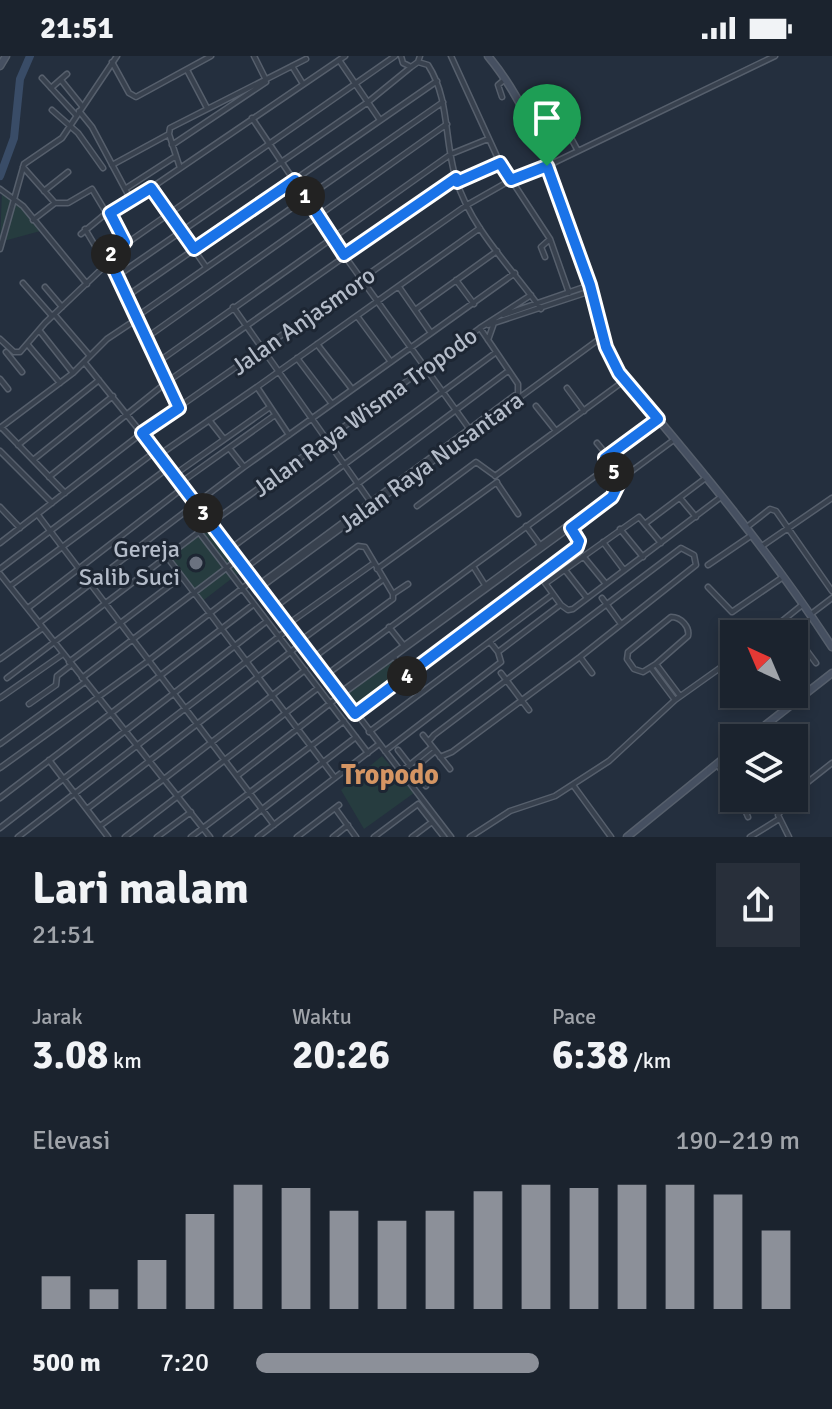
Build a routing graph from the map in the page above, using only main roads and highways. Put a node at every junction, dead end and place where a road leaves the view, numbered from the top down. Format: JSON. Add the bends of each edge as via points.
{"nodes":[{"id":1,"x":6,"y":56,"type":"edge"},
{"id":2,"x":488,"y":56,"type":"edge"},
{"id":3,"x":0,"y":66,"type":"edge"},
{"id":4,"x":832,"y":647,"type":"edge"},
{"id":5,"x":832,"y":673,"type":"edge"},
{"id":6,"x":767,"y":724,"type":"edge"},
{"id":7,"x":720,"y":762,"type":"edge"},
{"id":8,"x":627,"y":837,"type":"edge"}],
"edges":[{"from":1,"to":3,"type":"main road"},
{"from":2,"to":4,"type":"main road","via":[[506,79],[543,156],[591,288],[611,361],[723,495]]},
{"from":5,"to":6,"type":"main road"},
{"from":7,"to":8,"type":"main road"}]}
